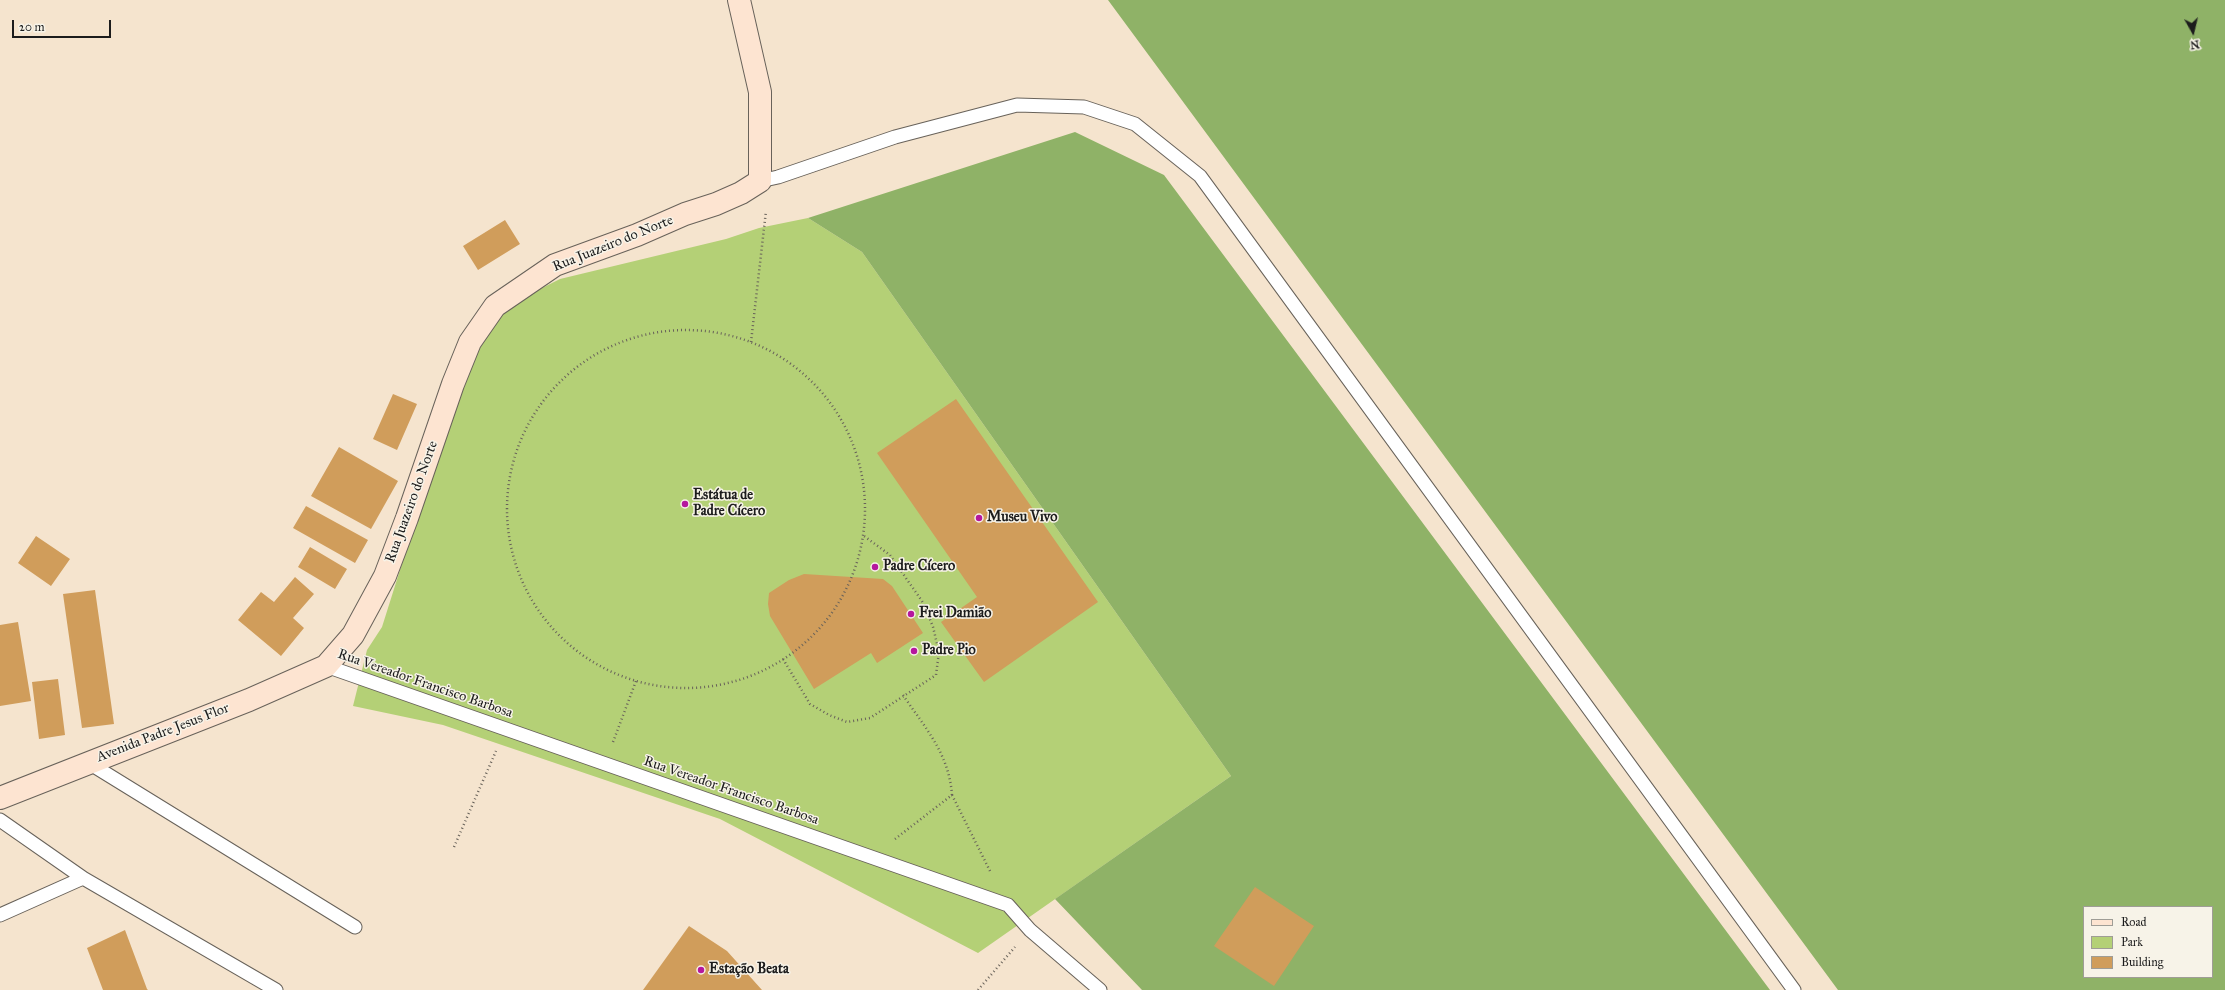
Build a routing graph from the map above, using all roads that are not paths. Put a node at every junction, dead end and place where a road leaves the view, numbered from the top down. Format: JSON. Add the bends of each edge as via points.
{"nodes":[{"id":1,"x":739,"y":0,"type":"edge"},
{"id":2,"x":760,"y":181,"type":"junction"},
{"id":3,"x":326,"y":666,"type":"junction"},
{"id":4,"x":89,"y":763,"type":"junction"},
{"id":5,"x":0,"y":798,"type":"edge"},
{"id":6,"x":0,"y":820,"type":"edge"},
{"id":7,"x":83,"y":878,"type":"junction"},
{"id":8,"x":0,"y":915,"type":"edge"},
{"id":9,"x":354,"y":927,"type":"dead end"},
{"id":10,"x":276,"y":990,"type":"edge"},
{"id":11,"x":1100,"y":990,"type":"edge"},
{"id":12,"x":1794,"y":990,"type":"edge"}],
"edges":[{"from":1,"to":2,"type":"street","via":[[760,92]]},
{"from":2,"to":3,"type":"street","name":"Rua Juazeiro do Norte","via":[[716,204],[555,265],[495,306],[470,342],[379,588],[353,635]]},
{"from":2,"to":12,"type":"lane","via":[[895,136],[1017,105],[1084,107],[1135,124],[1200,176]]},
{"from":3,"to":4,"type":"street","name":"Avenida Padre Jesus Flor","via":[[249,700]]},
{"from":3,"to":11,"type":"lane","name":"Rua Vereador Francisco Barbosa","via":[[1008,906],[1030,930]]},
{"from":4,"to":5,"type":"street","name":"Avenida Padre Jesus Flor"},
{"from":4,"to":9,"type":"lane"},
{"from":6,"to":7,"type":"lane"},
{"from":7,"to":8,"type":"lane"},
{"from":7,"to":10,"type":"lane"}]}
